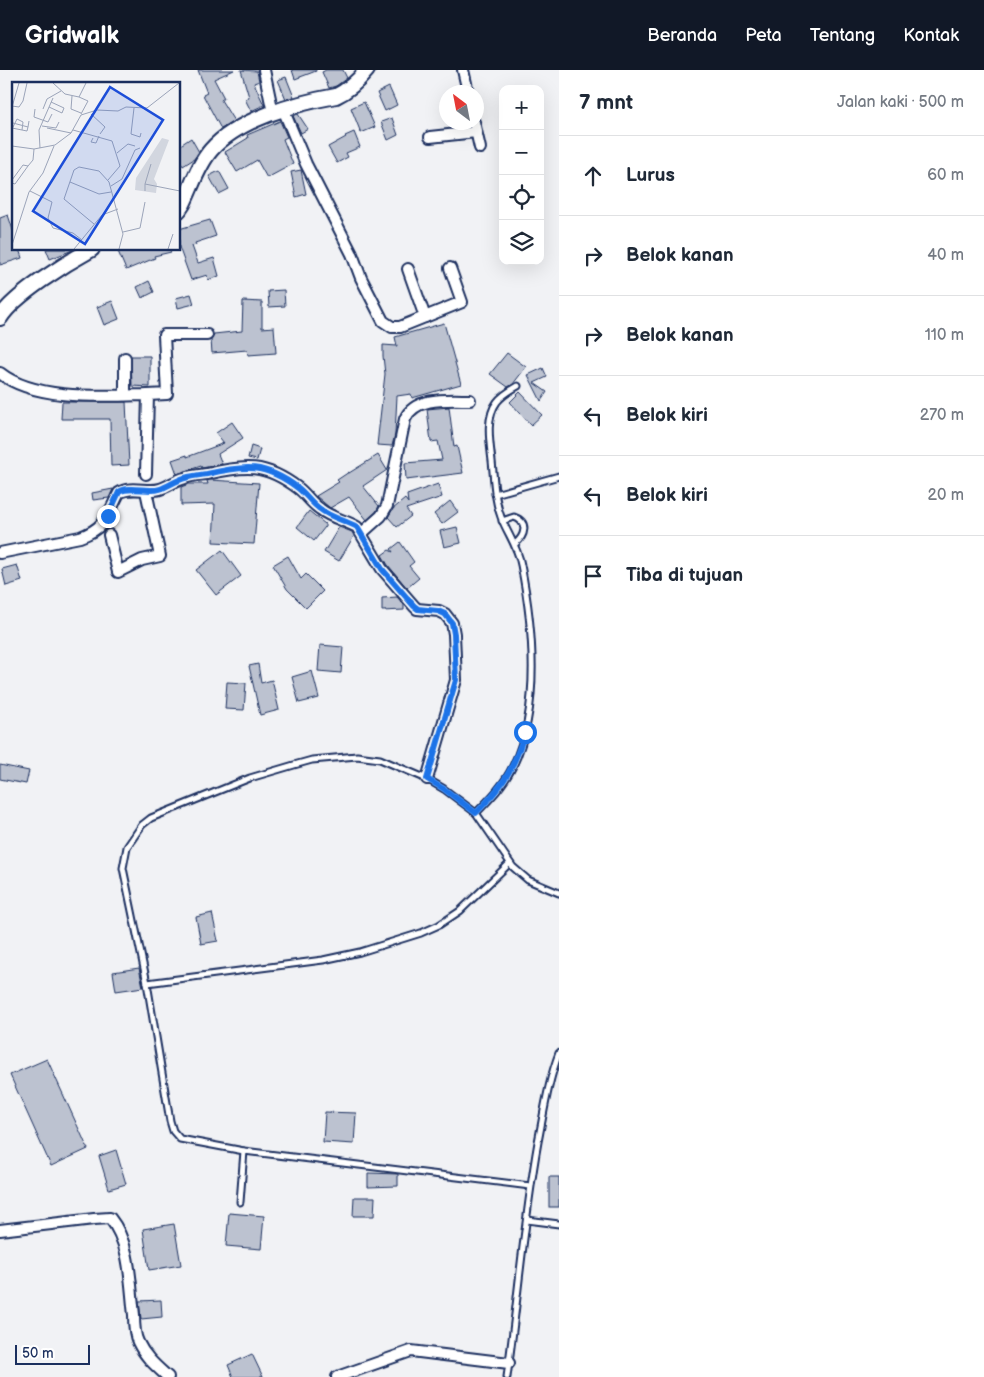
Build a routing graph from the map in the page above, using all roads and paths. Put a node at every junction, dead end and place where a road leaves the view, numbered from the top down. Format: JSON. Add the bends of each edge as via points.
{"nodes":[{"id":1,"x":264,"y":70,"type":"edge"},
{"id":2,"x":367,"y":70,"type":"edge"},
{"id":3,"x":463,"y":70,"type":"edge"},
{"id":4,"x":466,"y":85,"type":"edge"},
{"id":5,"x":278,"y":111,"type":"junction"},
{"id":6,"x":462,"y":130,"type":"edge"},
{"id":7,"x":476,"y":130,"type":"edge"},
{"id":8,"x":430,"y":137,"type":"dead end"},
{"id":9,"x":480,"y":148,"type":"dead end"},
{"id":10,"x":180,"y":209,"type":"edge"},
{"id":11,"x":90,"y":250,"type":"edge"},
{"id":12,"x":450,"y":268,"type":"dead end"},
{"id":13,"x":408,"y":269,"type":"dead end"},
{"id":14,"x":425,"y":317,"type":"junction"},
{"id":15,"x":0,"y":318,"type":"edge"},
{"id":16,"x":208,"y":335,"type":"dead end"},
{"id":17,"x":125,"y":358,"type":"dead end"},
{"id":18,"x":0,"y":374,"type":"edge"},
{"id":19,"x":518,"y":386,"type":"dead end"},
{"id":20,"x":125,"y":395,"type":"junction"},
{"id":21,"x":148,"y":395,"type":"junction"},
{"id":22,"x":470,"y":400,"type":"dead end"},
{"id":23,"x":146,"y":474,"type":"dead end"},
{"id":24,"x":559,"y":476,"type":"edge"},
{"id":25,"x":146,"y":491,"type":"junction"},
{"id":26,"x":494,"y":494,"type":"junction"},
{"id":27,"x":502,"y":520,"type":"junction"},
{"id":28,"x":362,"y":533,"type":"junction"},
{"id":29,"x":109,"y":535,"type":"dead end"},
{"id":30,"x":514,"y":544,"type":"junction"},
{"id":31,"x":0,"y":553,"type":"edge"},
{"id":32,"x":427,"y":779,"type":"junction"},
{"id":33,"x":476,"y":813,"type":"junction"},
{"id":34,"x":510,"y":863,"type":"junction"},
{"id":35,"x":559,"y":893,"type":"edge"},
{"id":36,"x":147,"y":983,"type":"junction"},
{"id":37,"x":559,"y":1053,"type":"edge"},
{"id":38,"x":244,"y":1151,"type":"junction"},
{"id":39,"x":530,"y":1186,"type":"junction"},
{"id":40,"x":240,"y":1202,"type":"dead end"},
{"id":41,"x":527,"y":1220,"type":"junction"},
{"id":42,"x":559,"y":1224,"type":"edge"},
{"id":43,"x":0,"y":1230,"type":"edge"},
{"id":44,"x":509,"y":1362,"type":"junction"},
{"id":45,"x":168,"y":1377,"type":"edge"},
{"id":46,"x":337,"y":1377,"type":"edge"},
{"id":47,"x":507,"y":1377,"type":"edge"}],
"edges":[{"from":1,"to":5,"type":"street"},
{"from":2,"to":5,"type":"street","via":[[352,86],[336,96]]},
{"from":3,"to":4,"type":"street"},
{"from":5,"to":10,"type":"street","via":[[233,132],[211,150]]},
{"from":5,"to":14,"type":"street","via":[[383,321],[392,327],[400,327]]},
{"from":6,"to":8,"type":"street"},
{"from":7,"to":9,"type":"street"},
{"from":11,"to":15,"type":"street","via":[[14,302]]},
{"from":12,"to":14,"type":"street","via":[[462,302]]},
{"from":13,"to":14,"type":"street"},
{"from":16,"to":21,"type":"street","via":[[164,335],[167,394]]},
{"from":17,"to":20,"type":"street"},
{"from":18,"to":20,"type":"street","via":[[11,382],[76,397]]},
{"from":19,"to":26,"type":"lane","via":[[497,402],[491,419]]},
{"from":20,"to":21,"type":"street"},
{"from":21,"to":23,"type":"street"},
{"from":22,"to":28,"type":"street","via":[[428,402],[408,412],[387,506]]},
{"from":24,"to":26,"type":"lane"},
{"from":25,"to":28,"type":"street","via":[[186,477],[239,467],[256,468],[299,488],[320,509]]},
{"from":25,"to":29,"type":"street","via":[[160,556],[142,560],[118,572]]},
{"from":25,"to":31,"type":"street","via":[[125,489],[119,492],[105,521],[86,536]]},
{"from":26,"to":27,"type":"lane"},
{"from":27,"to":30,"type":"lane"},
{"from":27,"to":30,"type":"lane","via":[[514,517],[524,525],[523,535]]},
{"from":28,"to":32,"type":"street","via":[[382,569],[414,606],[445,614],[452,623],[456,680]]},
{"from":30,"to":33,"type":"lane","via":[[521,563],[532,651],[529,712],[513,766],[498,791]]},
{"from":32,"to":33,"type":"lane"},
{"from":32,"to":36,"type":"lane","via":[[380,759],[357,756],[312,760],[250,778],[151,818],[142,825],[128,847],[124,868]]},
{"from":33,"to":34,"type":"lane"},
{"from":34,"to":35,"type":"lane","via":[[528,880]]},
{"from":34,"to":36,"type":"lane","via":[[460,911],[421,933],[324,960]]},
{"from":36,"to":38,"type":"lane","via":[[173,1131],[180,1140]]},
{"from":37,"to":39,"type":"lane","via":[[550,1079]]},
{"from":38,"to":39,"type":"lane"},
{"from":38,"to":40,"type":"lane"},
{"from":39,"to":41,"type":"lane"},
{"from":41,"to":42,"type":"lane"},
{"from":41,"to":44,"type":"lane"},
{"from":43,"to":45,"type":"street","via":[[110,1218],[119,1229],[124,1244],[136,1340],[146,1357]]},
{"from":44,"to":46,"type":"street","via":[[411,1350]]},
{"from":44,"to":47,"type":"lane"}]}
